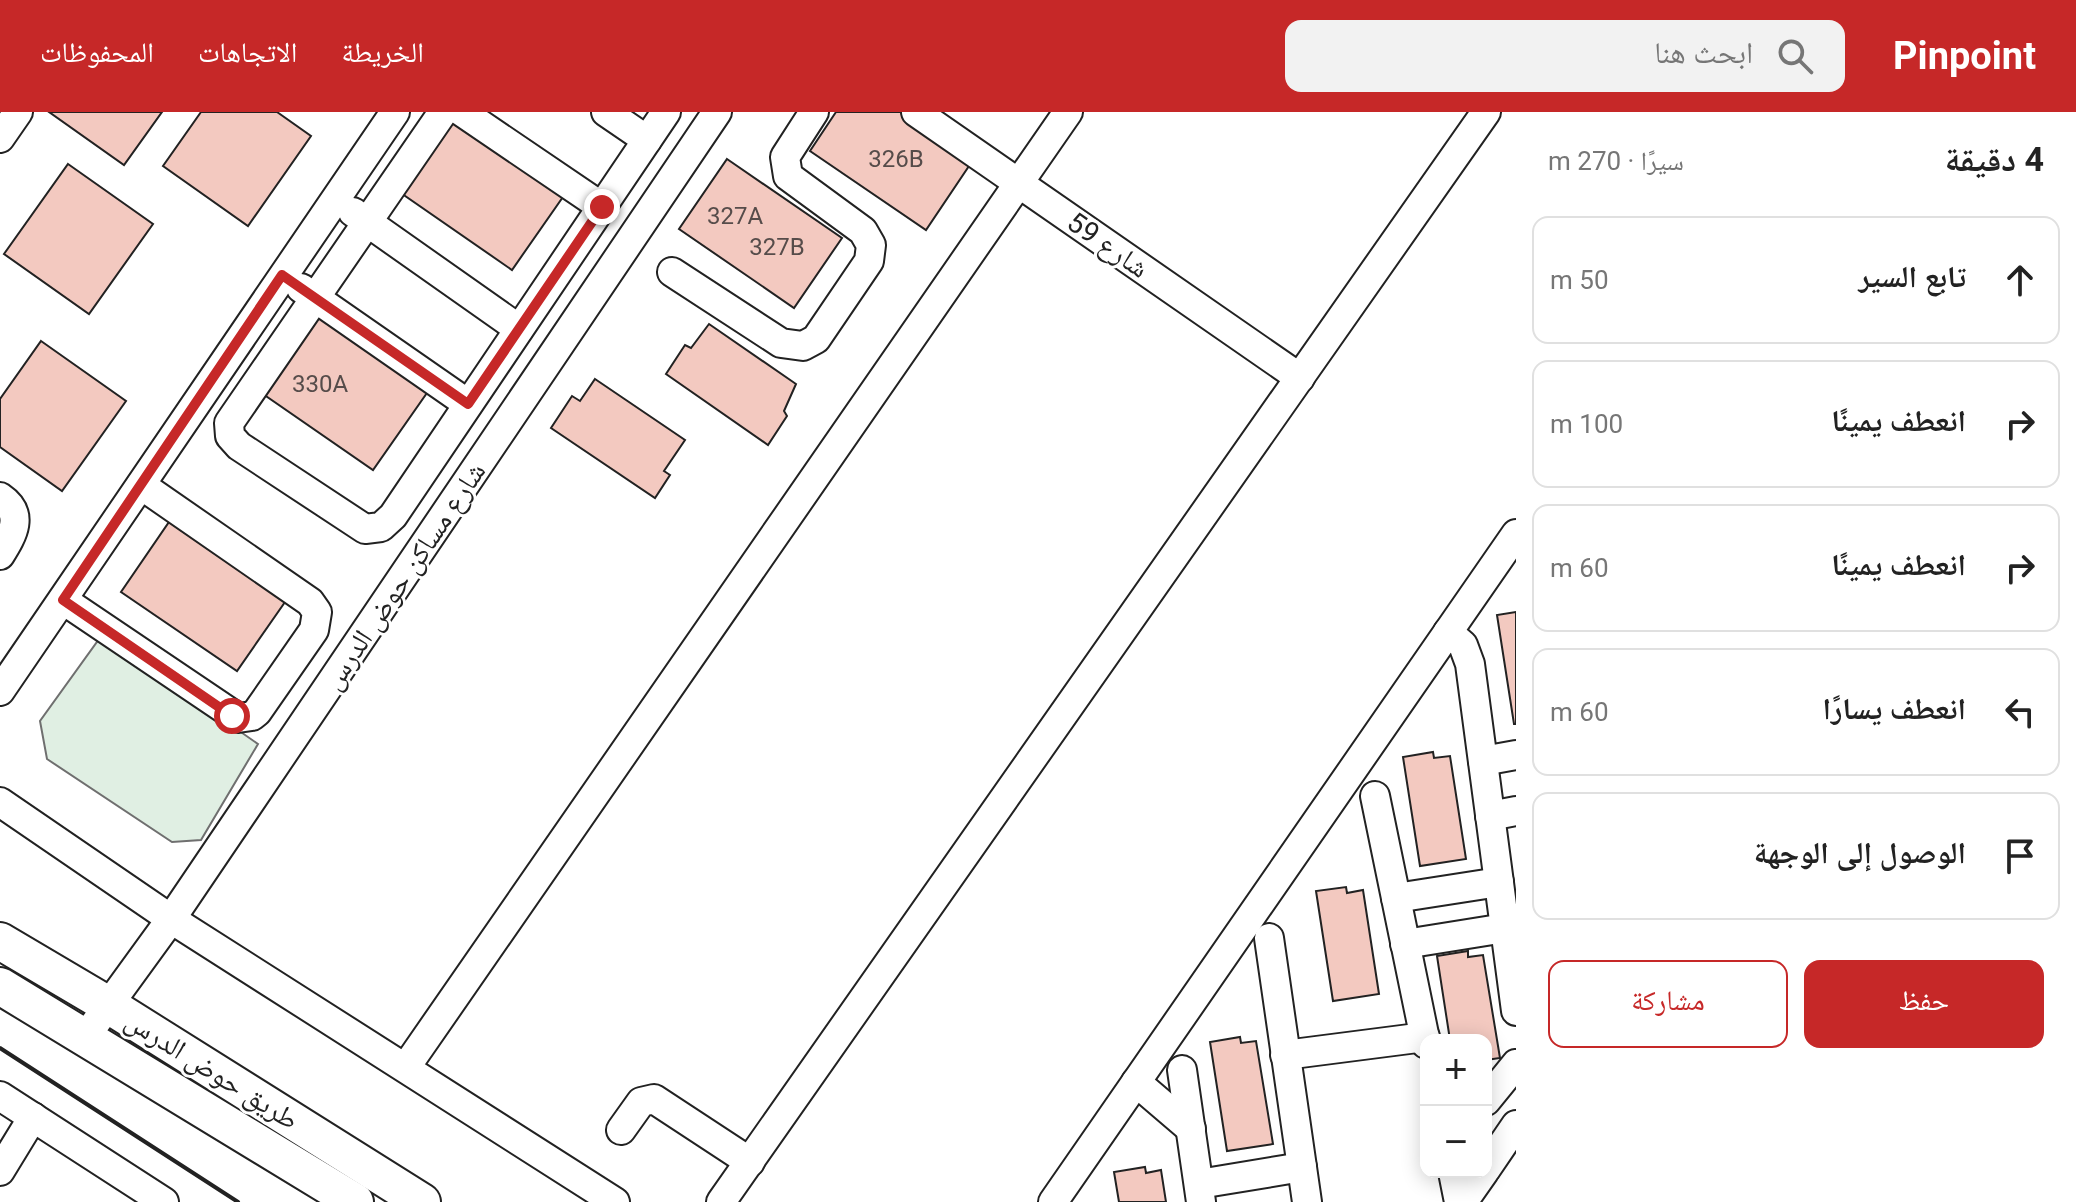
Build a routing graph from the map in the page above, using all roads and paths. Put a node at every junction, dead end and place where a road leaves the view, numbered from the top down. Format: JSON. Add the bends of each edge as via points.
{"nodes":[{"id":1,"x":18,"y":112,"type":"edge"},
{"id":2,"x":395,"y":112,"type":"edge"},
{"id":3,"x":443,"y":112,"type":"edge"},
{"id":4,"x":462,"y":112,"type":"edge"},
{"id":5,"x":606,"y":112,"type":"edge"},
{"id":6,"x":666,"y":112,"type":"edge"},
{"id":7,"x":717,"y":112,"type":"edge"},
{"id":8,"x":814,"y":112,"type":"edge"},
{"id":9,"x":916,"y":112,"type":"edge"},
{"id":10,"x":1068,"y":112,"type":"edge"},
{"id":11,"x":1486,"y":112,"type":"edge"},
{"id":12,"x":0,"y":138,"type":"edge"},
{"id":13,"x":647,"y":140,"type":"junction"},
{"id":14,"x":1019,"y":183,"type":"junction"},
{"id":15,"x":335,"y":200,"type":"junction"},
{"id":16,"x":602,"y":207,"type":"junction"},
{"id":17,"x":367,"y":222,"type":"junction"},
{"id":18,"x":672,"y":272,"type":"dead end"},
{"id":19,"x":282,"y":275,"type":"junction"},
{"id":20,"x":314,"y":297,"type":"junction"},
{"id":21,"x":519,"y":329,"type":"junction"},
{"id":22,"x":1300,"y":378,"type":"junction"},
{"id":23,"x":468,"y":404,"type":"junction"},
{"id":24,"x":141,"y":485,"type":"junction"},
{"id":25,"x":0,"y":497,"type":"edge"},
{"id":26,"x":1516,"y":534,"type":"edge"},
{"id":27,"x":0,"y":555,"type":"edge"},
{"id":28,"x":63,"y":600,"type":"junction"},
{"id":29,"x":1448,"y":632,"type":"junction"},
{"id":30,"x":0,"y":691,"type":"edge"},
{"id":31,"x":1516,"y":755,"type":"edge"},
{"id":32,"x":1483,"y":761,"type":"junction"},
{"id":33,"x":1375,"y":796,"type":"dead end"},
{"id":34,"x":0,"y":802,"type":"edge"},
{"id":35,"x":1503,"y":814,"type":"edge"},
{"id":36,"x":1499,"y":882,"type":"junction"},
{"id":37,"x":1396,"y":898,"type":"junction"},
{"id":38,"x":171,"y":919,"type":"junction"},
{"id":39,"x":1505,"y":928,"type":"junction"},
{"id":40,"x":1269,"y":938,"type":"dead end"},
{"id":41,"x":0,"y":941,"type":"edge"},
{"id":42,"x":1405,"y":944,"type":"junction"},
{"id":43,"x":0,"y":986,"type":"edge"},
{"id":44,"x":110,"y":1006,"type":"junction"},
{"id":45,"x":1516,"y":1011,"type":"edge"},
{"id":46,"x":1424,"y":1034,"type":"edge"},
{"id":47,"x":86,"y":1036,"type":"junction"},
{"id":48,"x":1420,"y":1041,"type":"edge"},
{"id":49,"x":1285,"y":1055,"type":"junction"},
{"id":50,"x":1516,"y":1064,"type":"edge"},
{"id":51,"x":406,"y":1067,"type":"junction"},
{"id":52,"x":1182,"y":1070,"type":"dead end"},
{"id":53,"x":1136,"y":1082,"type":"junction"},
{"id":54,"x":1492,"y":1094,"type":"edge"},
{"id":55,"x":0,"y":1096,"type":"edge"},
{"id":56,"x":33,"y":1117,"type":"junction"},
{"id":57,"x":1516,"y":1125,"type":"edge"},
{"id":58,"x":1191,"y":1129,"type":"junction"},
{"id":59,"x":621,"y":1130,"type":"dead end"},
{"id":60,"x":1492,"y":1161,"type":"edge"},
{"id":61,"x":750,"y":1162,"type":"junction"},
{"id":62,"x":1302,"y":1167,"type":"junction"},
{"id":63,"x":0,"y":1171,"type":"edge"},
{"id":64,"x":1455,"y":1178,"type":"edge"},
{"id":65,"x":1480,"y":1178,"type":"edge"},
{"id":66,"x":1200,"y":1193,"type":"edge"},
{"id":67,"x":164,"y":1202,"type":"edge"},
{"id":68,"x":355,"y":1202,"type":"edge"},
{"id":69,"x":422,"y":1202,"type":"edge"},
{"id":70,"x":615,"y":1202,"type":"edge"},
{"id":71,"x":721,"y":1202,"type":"edge"},
{"id":72,"x":1053,"y":1202,"type":"edge"},
{"id":73,"x":1307,"y":1202,"type":"edge"},
{"id":74,"x":1461,"y":1202,"type":"edge"}],
"edges":[{"from":1,"to":12,"type":"street"},
{"from":2,"to":15,"type":"street"},
{"from":3,"to":17,"type":"street"},
{"from":4,"to":16,"type":"street"},
{"from":5,"to":13,"type":"street"},
{"from":6,"to":13,"type":"street"},
{"from":7,"to":38,"type":"street","name":"شارع مساكن حوض الدرس"},
{"from":8,"to":18,"type":"street","via":[[785,157],[788,176],[863,231],[871,245],[865,268],[816,339],[803,346],[781,343]]},
{"from":9,"to":14,"type":"street","name":"شارع 59"},
{"from":10,"to":14,"type":"street"},
{"from":11,"to":22,"type":"street"},
{"from":13,"to":16,"type":"street"},
{"from":14,"to":22,"type":"street","name":"شارع 59"},
{"from":14,"to":51,"type":"street"},
{"from":15,"to":17,"type":"street"},
{"from":15,"to":19,"type":"street"},
{"from":16,"to":21,"type":"street"},
{"from":17,"to":20,"type":"street"},
{"from":17,"to":21,"type":"street"},
{"from":19,"to":20,"type":"street"},
{"from":19,"to":24,"type":"street"},
{"from":20,"to":23,"type":"street"},
{"from":20,"to":23,"type":"street","via":[[231,416],[228,429],[239,446],[358,526],[373,529],[388,523]]},
{"from":21,"to":23,"type":"street"},
{"from":22,"to":61,"type":"street"},
{"from":24,"to":28,"type":"street"},
{"from":24,"to":28,"type":"street","via":[[310,602],[317,612],[314,630],[257,712],[238,718]]},
{"from":25,"to":27,"type":"street","via":[[13,511],[16,525]]},
{"from":26,"to":29,"type":"street"},
{"from":28,"to":30,"type":"street"},
{"from":29,"to":32,"type":"street","via":[[1463,645],[1470,664]]},
{"from":29,"to":53,"type":"street"},
{"from":31,"to":32,"type":"street"},
{"from":32,"to":35,"type":"street"},
{"from":33,"to":37,"type":"street"},
{"from":34,"to":38,"type":"street"},
{"from":35,"to":36,"type":"street"},
{"from":36,"to":37,"type":"street"},
{"from":36,"to":39,"type":"street"},
{"from":37,"to":42,"type":"street"},
{"from":38,"to":44,"type":"street","name":"شارع مساكن حوض الدرس"},
{"from":38,"to":51,"type":"street"},
{"from":39,"to":42,"type":"street"},
{"from":39,"to":45,"type":"street"},
{"from":40,"to":49,"type":"street"},
{"from":41,"to":44,"type":"main road","name":"طريق حوض الدرس"},
{"from":42,"to":46,"type":"street"},
{"from":43,"to":47,"type":"main road","name":"طريق حوض الدرس"},
{"from":44,"to":47,"type":"street","name":"شارع مساكن حوض الدرس"},
{"from":44,"to":69,"type":"main road","name":"طريق حوض الدرس"},
{"from":47,"to":68,"type":"main road","name":"طريق حوض الدرس"},
{"from":48,"to":49,"type":"street"},
{"from":49,"to":62,"type":"street"},
{"from":50,"to":54,"type":"street"},
{"from":51,"to":70,"type":"street"},
{"from":52,"to":58,"type":"street"},
{"from":53,"to":58,"type":"street"},
{"from":53,"to":72,"type":"street"},
{"from":55,"to":56,"type":"street"},
{"from":56,"to":63,"type":"street"},
{"from":56,"to":67,"type":"street"},
{"from":57,"to":60,"type":"street"},
{"from":58,"to":66,"type":"street"},
{"from":59,"to":61,"type":"street","via":[[641,1102],[654,1099]]},
{"from":61,"to":71,"type":"street"},
{"from":62,"to":66,"type":"street"},
{"from":62,"to":73,"type":"street"},
{"from":64,"to":74,"type":"street"},
{"from":65,"to":74,"type":"street"}]}
